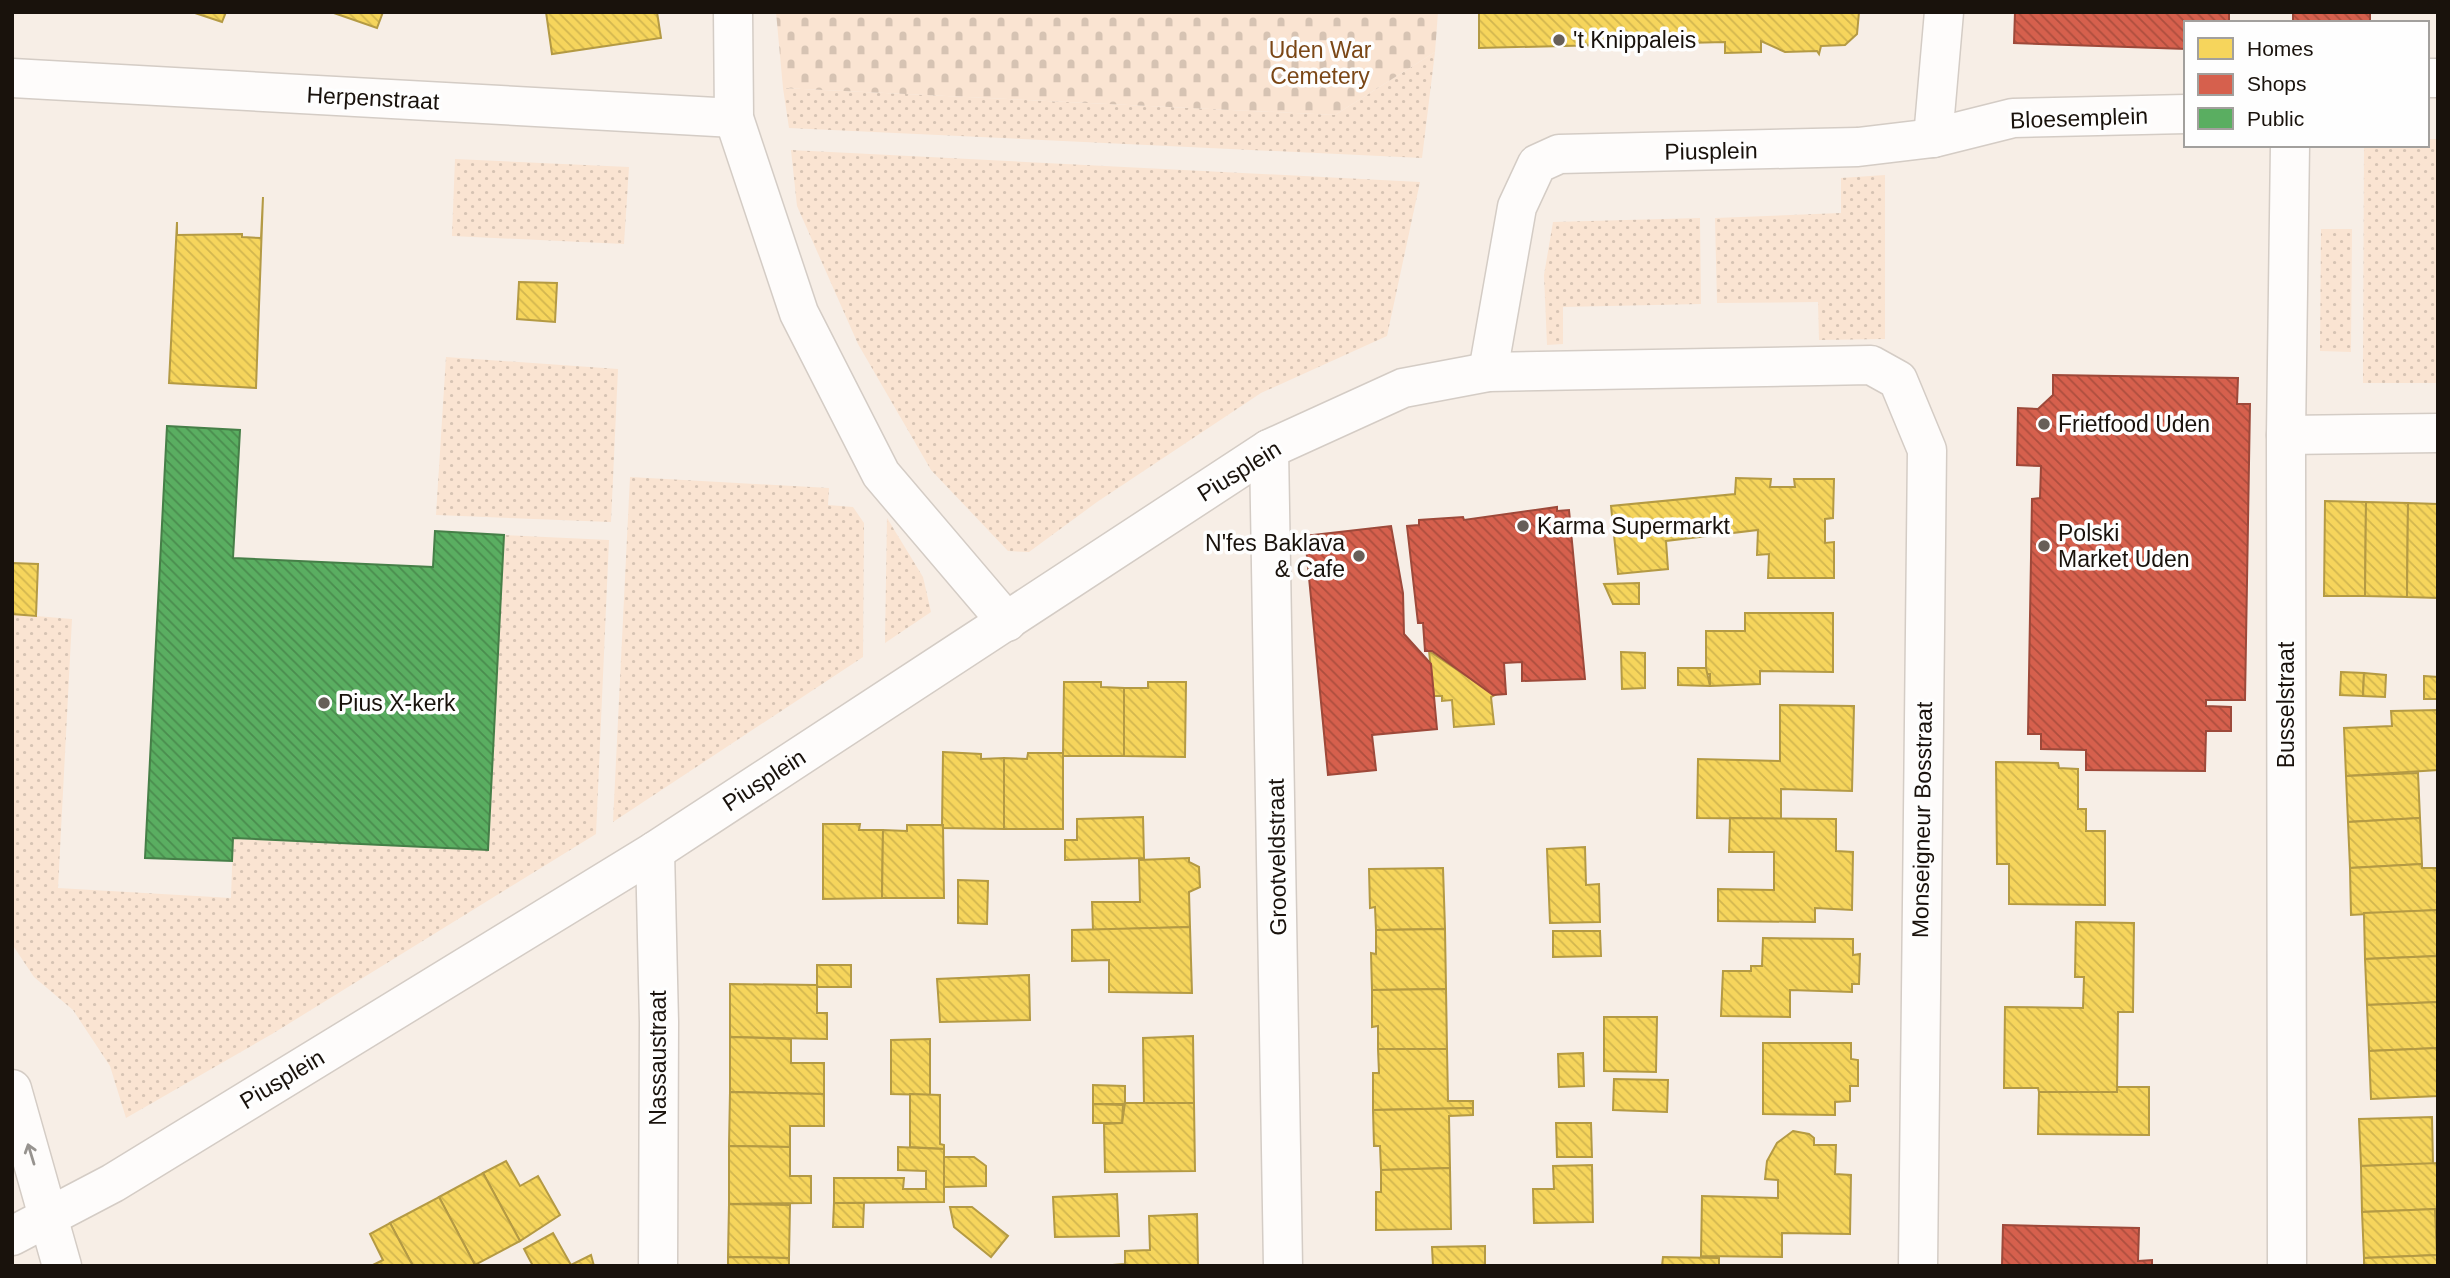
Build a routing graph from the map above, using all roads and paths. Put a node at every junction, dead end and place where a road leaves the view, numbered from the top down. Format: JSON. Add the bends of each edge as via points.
{"nodes":[{"id":1,"x":733,"y":12,"type":"edge"},
{"id":2,"x":1944,"y":12,"type":"edge"},
{"id":3,"x":12,"y":78,"type":"edge"},
{"id":4,"x":2184,"y":114,"type":"edge"},
{"id":5,"x":734,"y":118,"type":"junction"},
{"id":6,"x":1933,"y":138,"type":"junction"},
{"id":7,"x":2290,"y":147,"type":"edge"},
{"id":8,"x":1488,"y":372,"type":"junction"},
{"id":9,"x":1898,"y":380,"type":"joint"},
{"id":10,"x":2438,"y":433,"type":"edge"},
{"id":11,"x":2286,"y":435,"type":"junction"},
{"id":12,"x":1269,"y":449,"type":"junction"},
{"id":13,"x":1007,"y":622,"type":"junction"},
{"id":14,"x":655,"y":851,"type":"junction"},
{"id":15,"x":12,"y":1089,"type":"edge"},
{"id":16,"x":51,"y":1218,"type":"junction"},
{"id":17,"x":12,"y":1236,"type":"edge"},
{"id":18,"x":62,"y":1266,"type":"edge"},
{"id":19,"x":658,"y":1266,"type":"edge"},
{"id":20,"x":1283,"y":1266,"type":"edge"},
{"id":21,"x":1918,"y":1266,"type":"edge"},
{"id":22,"x":2287,"y":1266,"type":"edge"}],
"edges":[{"from":1,"to":5,"type":"street"},
{"from":2,"to":6,"type":"street"},
{"from":3,"to":5,"type":"street","name":"Herpenstraat"},
{"from":4,"to":6,"type":"street","name":"Bloesemplein","via":[[2013,118]]},
{"from":5,"to":13,"type":"street","via":[[799,313],[881,474]]},
{"from":6,"to":8,"type":"street","name":"Piusplein","via":[[1858,147],[1559,154],[1537,164],[1517,207]]},
{"from":7,"to":11,"type":"street","name":"Busselstraat"},
{"from":8,"to":9,"type":"street","name":"Piusplein","via":[[1871,365]]},
{"from":8,"to":12,"type":"street","name":"Piusplein","via":[[1403,388]]},
{"from":9,"to":21,"type":"street","name":"Monseigneur Bosstraat","via":[[1927,450]]},
{"from":10,"to":11,"type":"street"},
{"from":11,"to":22,"type":"street","name":"Busselstraat"},
{"from":12,"to":13,"type":"street","name":"Piusplein"},
{"from":12,"to":20,"type":"street","name":"Grootveldstraat"},
{"from":13,"to":14,"type":"street","name":"Piusplein"},
{"from":14,"to":16,"type":"street","name":"Piusplein"},
{"from":14,"to":19,"type":"street","name":"Nassaustraat"},
{"from":16,"to":15,"type":"street","one_way":true},
{"from":16,"to":17,"type":"street","name":"Piusplein"},
{"from":16,"to":18,"type":"street"}]}
